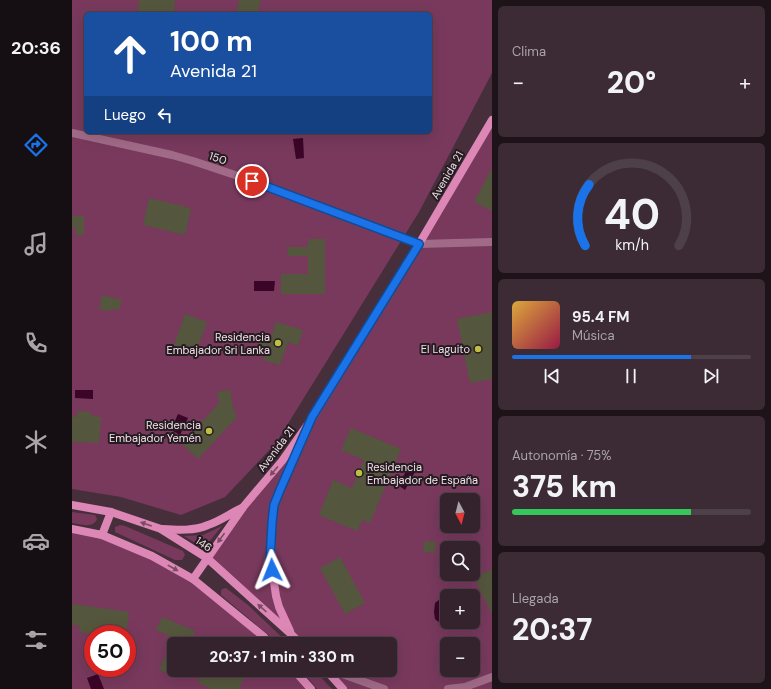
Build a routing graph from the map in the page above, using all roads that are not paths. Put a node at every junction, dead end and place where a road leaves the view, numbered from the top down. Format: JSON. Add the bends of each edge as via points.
{"nodes":[{"id":1,"x":492,"y":120,"type":"edge"},
{"id":2,"x":72,"y":133,"type":"edge"},
{"id":3,"x":492,"y":242,"type":"edge"},
{"id":4,"x":419,"y":244,"type":"junction"},
{"id":5,"x":312,"y":417,"type":"junction"},
{"id":6,"x":72,"y":505,"type":"edge"},
{"id":7,"x":244,"y":506,"type":"junction"},
{"id":8,"x":111,"y":512,"type":"junction"},
{"id":9,"x":72,"y":529,"type":"edge"},
{"id":10,"x":162,"y":529,"type":"junction"},
{"id":11,"x":102,"y":535,"type":"junction"},
{"id":12,"x":207,"y":558,"type":"junction"},
{"id":13,"x":193,"y":579,"type":"junction"},
{"id":14,"x":291,"y":634,"type":"junction"},
{"id":15,"x":264,"y":637,"type":"edge"},
{"id":16,"x":294,"y":637,"type":"edge"},
{"id":17,"x":300,"y":677,"type":"edge"},
{"id":18,"x":332,"y":677,"type":"edge"},
{"id":19,"x":351,"y":677,"type":"edge"},
{"id":20,"x":492,"y":677,"type":"edge"},
{"id":21,"x":464,"y":688,"type":"edge"},
{"id":22,"x":311,"y":689,"type":"edge"},
{"id":23,"x":343,"y":689,"type":"edge"},
{"id":24,"x":384,"y":689,"type":"edge"},
{"id":25,"x":448,"y":689,"type":"edge"}],
"edges":[{"from":1,"to":4,"type":"main road","name":"Avenida 21"},
{"from":2,"to":4,"type":"street","name":"150","via":[[193,161]]},
{"from":3,"to":4,"type":"street","name":"150"},
{"from":4,"to":5,"type":"main road","name":"Avenida 21"},
{"from":5,"to":7,"type":"main road","name":"Avenida 21","one_way":true,"via":[[282,462]]},
{"from":5,"to":14,"type":"main road","via":[[274,505],[272,523],[270,561],[279,607]]},
{"from":6,"to":8,"type":"main road","name":"146"},
{"from":7,"to":10,"type":"main road","via":[[208,525],[178,530]]},
{"from":7,"to":12,"type":"main road","name":"Avenida 21","one_way":true},
{"from":10,"to":8,"type":"main road","name":"146","one_way":true},
{"from":8,"to":11,"type":"main road"},
{"from":9,"to":11,"type":"main road"},
{"from":10,"to":12,"type":"main road","name":"146"},
{"from":11,"to":13,"type":"main road","one_way":true,"via":[[152,556]]},
{"from":12,"to":13,"type":"main road","name":"Avenida 21"},
{"from":14,"to":12,"type":"main road","name":"146","one_way":true},
{"from":13,"to":15,"type":"main road"},
{"from":14,"to":16,"type":"main road","name":"146"},
{"from":17,"to":22,"type":"main road"},
{"from":18,"to":23,"type":"main road"},
{"from":19,"to":24,"type":"street"},
{"from":20,"to":21,"type":"street"},
{"from":21,"to":25,"type":"street"}]}
